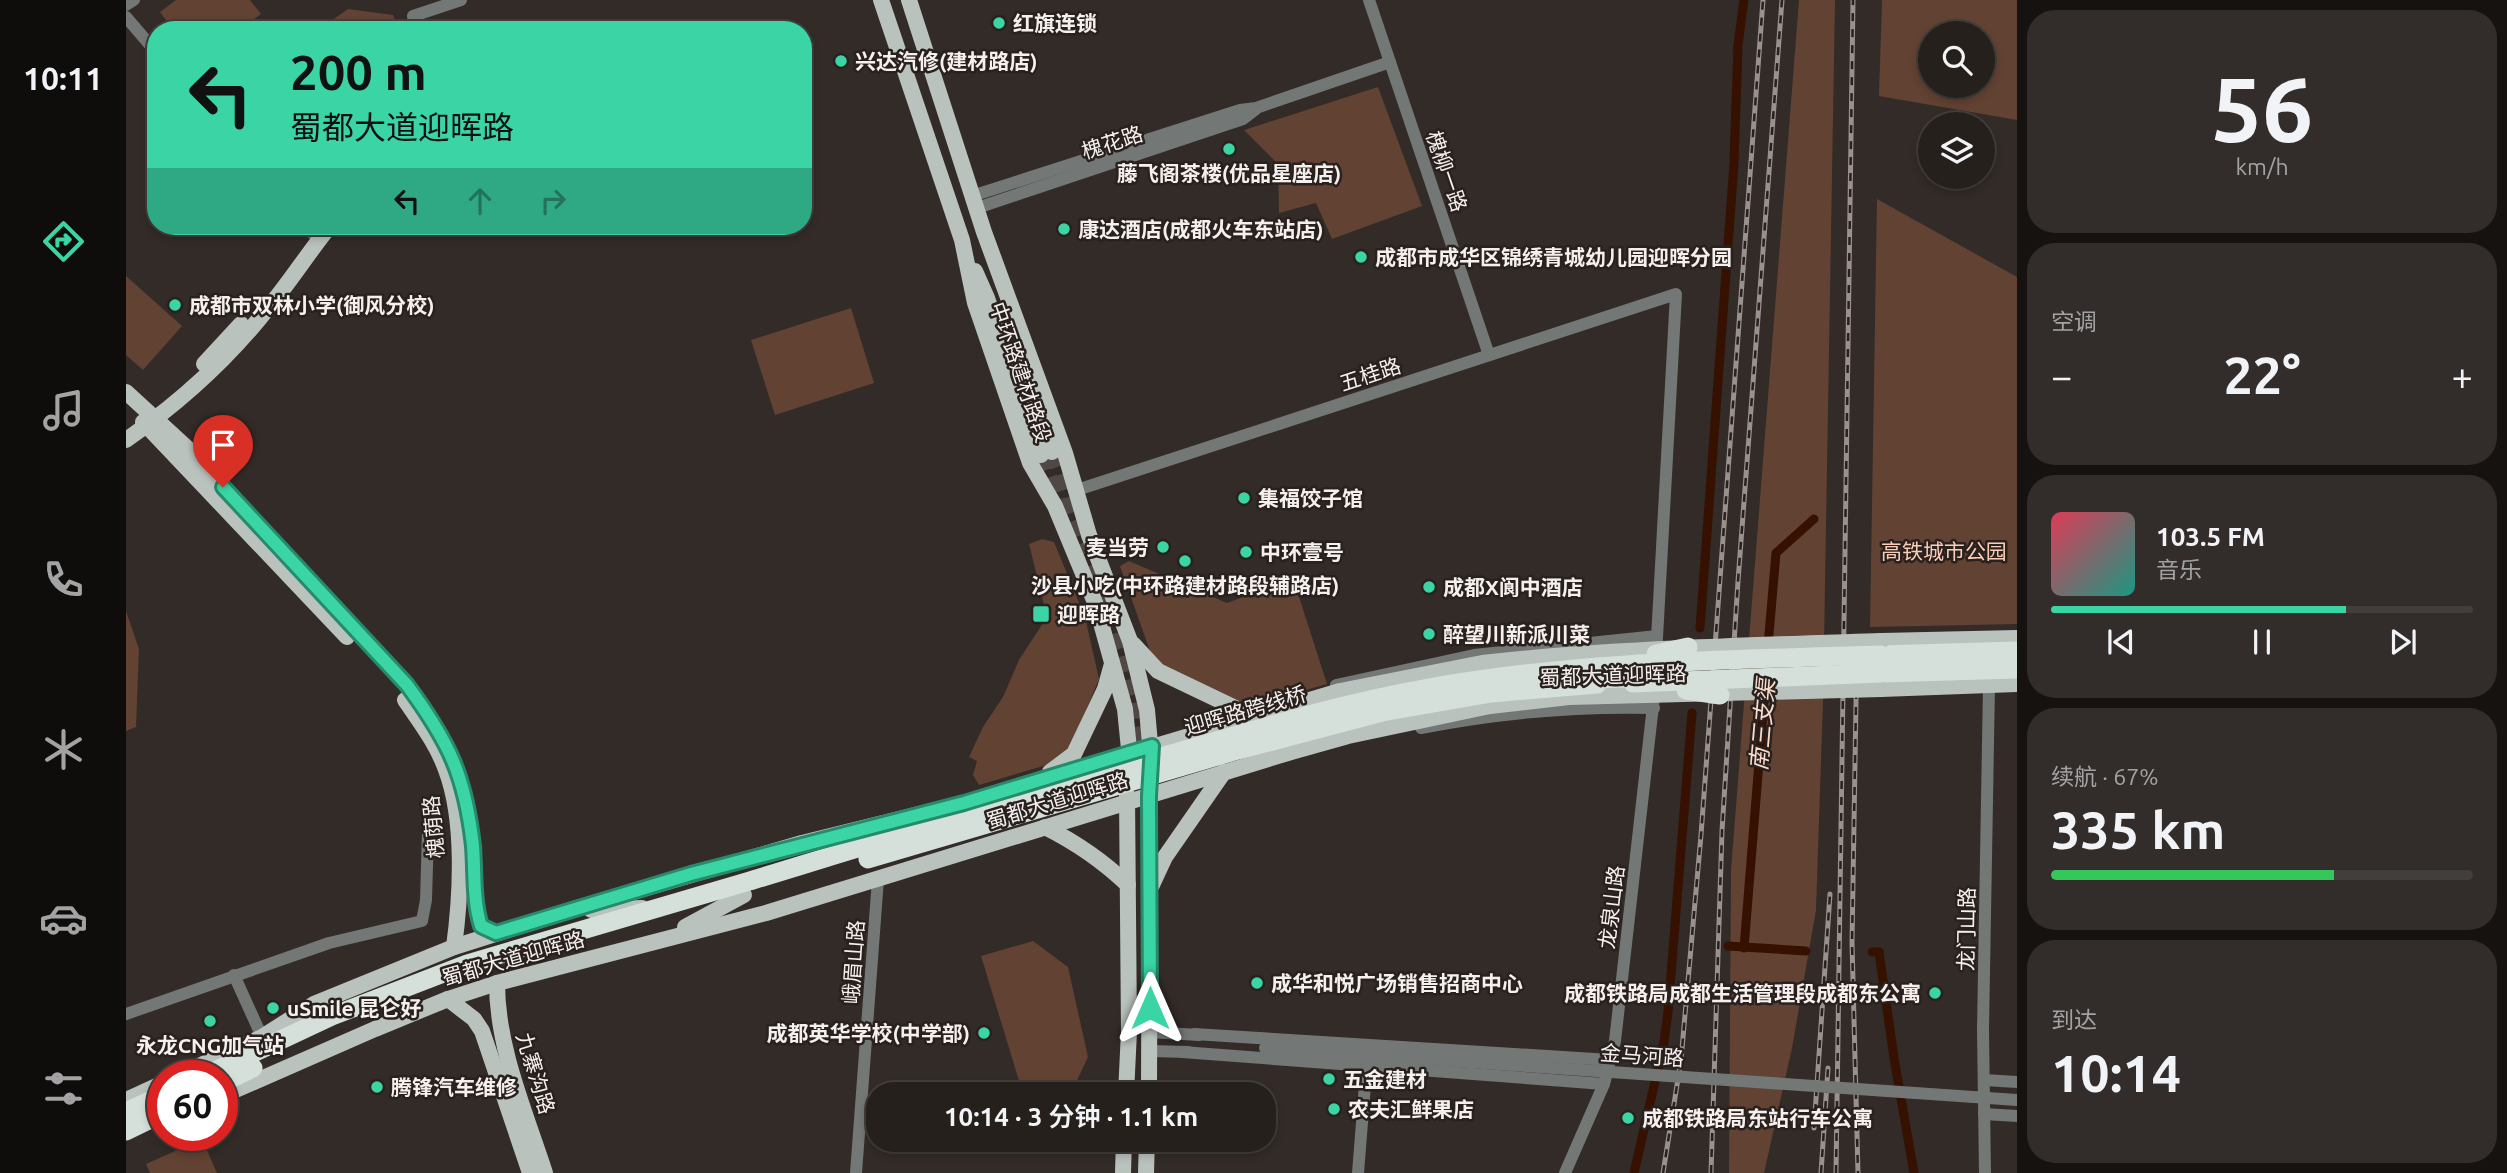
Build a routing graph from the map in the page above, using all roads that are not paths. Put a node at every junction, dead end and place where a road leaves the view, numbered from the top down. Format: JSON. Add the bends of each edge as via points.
{"nodes":[{"id":1,"x":134,"y":0,"type":"edge"},
{"id":2,"x":461,"y":0,"type":"edge"},
{"id":3,"x":881,"y":0,"type":"edge"},
{"id":4,"x":909,"y":0,"type":"edge"},
{"id":5,"x":1369,"y":0,"type":"edge"},
{"id":6,"x":126,"y":5,"type":"edge"},
{"id":7,"x":126,"y":17,"type":"edge"},
{"id":8,"x":414,"y":21,"type":"edge"},
{"id":9,"x":147,"y":42,"type":"edge"},
{"id":10,"x":1390,"y":62,"type":"junction"},
{"id":11,"x":974,"y":202,"type":"junction"},
{"id":12,"x":984,"y":232,"type":"junction"},
{"id":13,"x":311,"y":235,"type":"edge"},
{"id":14,"x":962,"y":240,"type":"junction"},
{"id":15,"x":1676,"y":294,"type":"joint"},
{"id":16,"x":1489,"y":355,"type":"junction"},
{"id":17,"x":126,"y":392,"type":"edge"},
{"id":18,"x":126,"y":406,"type":"edge"},
{"id":19,"x":143,"y":420,"type":"edge"},
{"id":20,"x":126,"y":440,"type":"edge"},
{"id":21,"x":1077,"y":490,"type":"junction"},
{"id":22,"x":1657,"y":636,"type":"junction"},
{"id":23,"x":2017,"y":637,"type":"edge"},
{"id":24,"x":1130,"y":641,"type":"junction"},
{"id":25,"x":1688,"y":646,"type":"junction"},
{"id":26,"x":2017,"y":651,"type":"edge"},
{"id":27,"x":1511,"y":660,"type":"junction"},
{"id":28,"x":1112,"y":662,"type":"junction"},
{"id":29,"x":1881,"y":665,"type":"junction"},
{"id":30,"x":2017,"y":669,"type":"edge"},
{"id":31,"x":1597,"y":675,"type":"junction"},
{"id":32,"x":1633,"y":683,"type":"junction"},
{"id":33,"x":2017,"y":684,"type":"edge"},
{"id":34,"x":1989,"y":685,"type":"junction"},
{"id":35,"x":1720,"y":695,"type":"junction"},
{"id":36,"x":1517,"y":702,"type":"junction"},
{"id":37,"x":1279,"y":708,"type":"junction"},
{"id":38,"x":1654,"y":708,"type":"junction"},
{"id":39,"x":1252,"y":716,"type":"junction"},
{"id":40,"x":1348,"y":736,"type":"junction"},
{"id":41,"x":1152,"y":746,"type":"junction"},
{"id":42,"x":1131,"y":751,"type":"junction"},
{"id":43,"x":1290,"y":752,"type":"junction"},
{"id":44,"x":1224,"y":772,"type":"junction"},
{"id":45,"x":1043,"y":778,"type":"junction"},
{"id":46,"x":1149,"y":796,"type":"junction"},
{"id":47,"x":964,"y":803,"type":"junction"},
{"id":48,"x":1127,"y":803,"type":"junction"},
{"id":49,"x":1045,"y":827,"type":"junction"},
{"id":50,"x":428,"y":831,"type":"dead end"},
{"id":51,"x":978,"y":848,"type":"junction"},
{"id":52,"x":878,"y":879,"type":"junction"},
{"id":53,"x":1128,"y":885,"type":"junction"},
{"id":54,"x":1150,"y":887,"type":"junction"},
{"id":55,"x":751,"y":889,"type":"junction"},
{"id":56,"x":655,"y":908,"type":"junction"},
{"id":57,"x":570,"y":910,"type":"junction"},
{"id":58,"x":496,"y":933,"type":"junction"},
{"id":59,"x":668,"y":937,"type":"junction"},
{"id":60,"x":454,"y":947,"type":"junction"},
{"id":61,"x":234,"y":975,"type":"junction"},
{"id":62,"x":497,"y":983,"type":"junction"},
{"id":63,"x":448,"y":999,"type":"junction"},
{"id":64,"x":126,"y":1014,"type":"edge"},
{"id":65,"x":1150,"y":1032,"type":"junction"},
{"id":66,"x":1194,"y":1034,"type":"junction"},
{"id":67,"x":262,"y":1037,"type":"junction"},
{"id":68,"x":1368,"y":1045,"type":"junction"},
{"id":69,"x":1265,"y":1048,"type":"junction"},
{"id":70,"x":1150,"y":1051,"type":"junction"},
{"id":71,"x":1182,"y":1052,"type":"junction"},
{"id":72,"x":212,"y":1060,"type":"edge"},
{"id":73,"x":238,"y":1060,"type":"edge"},
{"id":74,"x":1610,"y":1060,"type":"junction"},
{"id":75,"x":1367,"y":1066,"type":"junction"},
{"id":76,"x":238,"y":1075,"type":"edge"},
{"id":77,"x":1983,"y":1080,"type":"junction"},
{"id":78,"x":1127,"y":1082,"type":"edge"},
{"id":79,"x":1149,"y":1082,"type":"edge"},
{"id":80,"x":2017,"y":1082,"type":"edge"},
{"id":81,"x":1604,"y":1084,"type":"junction"},
{"id":82,"x":238,"y":1089,"type":"edge"},
{"id":83,"x":147,"y":1090,"type":"edge"},
{"id":84,"x":126,"y":1100,"type":"edge"},
{"id":85,"x":2017,"y":1100,"type":"edge"},
{"id":86,"x":147,"y":1102,"type":"edge"},
{"id":87,"x":126,"y":1112,"type":"edge"},
{"id":88,"x":1983,"y":1114,"type":"junction"},
{"id":89,"x":2017,"y":1116,"type":"edge"},
{"id":90,"x":147,"y":1121,"type":"edge"},
{"id":91,"x":126,"y":1131,"type":"edge"},
{"id":92,"x":147,"y":1131,"type":"edge"},
{"id":93,"x":126,"y":1141,"type":"edge"},
{"id":94,"x":1124,"y":1152,"type":"edge"},
{"id":95,"x":1147,"y":1152,"type":"edge"},
{"id":96,"x":530,"y":1173,"type":"edge"},
{"id":97,"x":545,"y":1173,"type":"edge"},
{"id":98,"x":856,"y":1173,"type":"edge"},
{"id":99,"x":1123,"y":1173,"type":"edge"},
{"id":100,"x":1146,"y":1173,"type":"edge"},
{"id":101,"x":1358,"y":1173,"type":"edge"},
{"id":102,"x":1565,"y":1173,"type":"edge"},
{"id":103,"x":1985,"y":1173,"type":"edge"}],
"edges":[{"from":1,"to":6,"type":"street"},
{"from":2,"to":8,"type":"street","via":[[413,16]]},
{"from":3,"to":14,"type":"main road","name":"中环路建材路段"},
{"from":4,"to":11,"type":"main road","name":"中环路建材路段"},
{"from":5,"to":10,"type":"street","name":"槐柳一路"},
{"from":7,"to":9,"type":"street"},
{"from":10,"to":11,"type":"street","name":"槐花路","via":[[1256,108],[1243,119]]},
{"from":10,"to":16,"type":"street","name":"槐柳一路"},
{"from":11,"to":12,"type":"main road","name":"中环路建材路段"},
{"from":12,"to":14,"type":"main road","via":[[997,295],[1046,454]]},
{"from":12,"to":21,"type":"main road","name":"中环路建材路段"},
{"from":13,"to":19,"type":"main road","via":[[269,308],[231,351]]},
{"from":14,"to":28,"type":"main road","name":"中环路建材路段","via":[[975,303],[1030,463],[1055,506],[1096,605]]},
{"from":15,"to":16,"type":"street","name":"五桂路"},
{"from":15,"to":22,"type":"street","name":"龙泉山路"},
{"from":16,"to":21,"type":"street","name":"五桂路"},
{"from":17,"to":19,"type":"main road","name":"槐荫路"},
{"from":18,"to":19,"type":"main road","name":"槐荫路"},
{"from":19,"to":20,"type":"main road"},
{"from":19,"to":58,"type":"main road","name":"槐荫路","via":[[187,448],[407,685],[433,720],[449,749],[466,800],[477,915],[481,926]]},
{"from":19,"to":60,"type":"main road","name":"槐荫路","via":[[400,694],[436,747],[455,802],[458,828]]},
{"from":21,"to":24,"type":"main road","name":"中环路建材路段","via":[[1089,535]]},
{"from":22,"to":37,"type":"street","via":[[1426,664],[1328,687]]},
{"from":22,"to":38,"type":"street","name":"龙泉山路"},
{"from":23,"to":29,"type":"main road"},
{"from":24,"to":39,"type":"main road","via":[[1158,671]]},
{"from":24,"to":41,"type":"main road","name":"中环路建材路段"},
{"from":25,"to":27,"type":"main road","name":"蜀都大道迎晖路","bridge":true},
{"from":25,"to":29,"type":"main road","name":"蜀都大道迎晖路","bridge":true},
{"from":25,"to":31,"type":"highway","bridge":true},
{"from":26,"to":29,"type":"highway","name":"蜀都大道迎晖路"},
{"from":27,"to":31,"type":"highway","bridge":true},
{"from":27,"to":37,"type":"main road","name":"蜀都大道迎晖路","via":[[1340,691]]},
{"from":28,"to":42,"type":"main road","name":"中环路建材路段"},
{"from":28,"to":45,"type":"main road","via":[[1105,689],[1074,754]]},
{"from":29,"to":30,"type":"highway","name":"蜀都大道迎晖路"},
{"from":29,"to":31,"type":"highway","name":"蜀都大道迎晖路","bridge":true},
{"from":29,"to":32,"type":"highway","name":"蜀都大道迎晖路","bridge":true},
{"from":29,"to":34,"type":"main road","name":"蜀都大道迎晖路"},
{"from":29,"to":35,"type":"main road","name":"蜀都大道迎晖路","bridge":true},
{"from":31,"to":32,"type":"highway","name":"蜀都大道迎晖路"},
{"from":31,"to":36,"type":"highway","bridge":true},
{"from":31,"to":55,"type":"highway","name":"迎晖路跨线桥","bridge":true,"via":[[1483,679],[1335,708],[1047,791]]},
{"from":32,"to":35,"type":"highway","bridge":true},
{"from":33,"to":34,"type":"main road","name":"蜀都大道迎晖路"},
{"from":34,"to":77,"type":"street","name":"龙门山路"},
{"from":35,"to":36,"type":"main road","name":"蜀都大道迎晖路","bridge":true},
{"from":36,"to":40,"type":"main road","name":"蜀都大道迎晖路","bridge":true},
{"from":37,"to":39,"type":"main road","name":"蜀都大道迎晖路"},
{"from":37,"to":43,"type":"street","via":[[1268,716],[1265,735],[1271,745]]},
{"from":38,"to":40,"type":"street","via":[[1576,708]]},
{"from":38,"to":74,"type":"street","name":"龙泉山路"},
{"from":39,"to":41,"type":"main road","name":"蜀都大道迎晖路"},
{"from":40,"to":43,"type":"main road","name":"蜀都大道迎晖路"},
{"from":41,"to":42,"type":"main road","name":"蜀都大道迎晖路"},
{"from":41,"to":46,"type":"main road","name":"中环路建材路段"},
{"from":42,"to":45,"type":"main road","name":"蜀都大道迎晖路"},
{"from":42,"to":48,"type":"main road","name":"中环路建材路段"},
{"from":43,"to":44,"type":"main road","name":"蜀都大道迎晖路"},
{"from":44,"to":46,"type":"main road","name":"蜀都大道迎晖路"},
{"from":44,"to":54,"type":"main road","via":[[1165,857]]},
{"from":45,"to":47,"type":"main road","name":"蜀都大道迎晖路"},
{"from":46,"to":48,"type":"main road","name":"蜀都大道迎晖路"},
{"from":46,"to":54,"type":"main road","name":"中环路建材路段"},
{"from":47,"to":51,"type":"street","via":[[985,807],[992,818],[993,832]]},
{"from":47,"to":57,"type":"main road","name":"蜀都大道迎晖路","via":[[790,846]]},
{"from":48,"to":49,"type":"main road","name":"蜀都大道迎晖路"},
{"from":48,"to":53,"type":"main road","name":"中环路建材路段"},
{"from":49,"to":51,"type":"main road","name":"蜀都大道迎晖路"},
{"from":49,"to":53,"type":"main road","via":[[1110,868]]},
{"from":50,"to":61,"type":"street","via":[[422,921],[329,943]]},
{"from":51,"to":52,"type":"main road","name":"蜀都大道迎晖路"},
{"from":52,"to":59,"type":"main road","name":"蜀都大道迎晖路"},
{"from":52,"to":98,"type":"street","name":"峨眉山路"},
{"from":53,"to":78,"type":"main road","name":"中环路建材路段"},
{"from":54,"to":65,"type":"main road","name":"中环路建材路段"},
{"from":55,"to":56,"type":"highway","name":"蜀都大道迎晖路"},
{"from":55,"to":59,"type":"main road"},
{"from":55,"to":76,"type":"highway","name":"蜀都大道迎晖路","via":[[429,989]]},
{"from":56,"to":57,"type":"main road"},
{"from":56,"to":73,"type":"highway","name":"蜀都大道迎晖路","via":[[467,964],[332,1016]]},
{"from":57,"to":58,"type":"main road","name":"蜀都大道迎晖路"},
{"from":58,"to":60,"type":"main road","name":"蜀都大道迎晖路"},
{"from":59,"to":62,"type":"main road","name":"蜀都大道迎晖路"},
{"from":60,"to":67,"type":"main road","name":"蜀都大道迎晖路","via":[[314,1004]]},
{"from":61,"to":64,"type":"street"},
{"from":61,"to":67,"type":"street"},
{"from":62,"to":63,"type":"main road","name":"蜀都大道迎晖路"},
{"from":62,"to":97,"type":"main road","name":"九寨沟路","via":[[497,1013],[507,1054]]},
{"from":63,"to":82,"type":"main road","name":"蜀都大道迎晖路"},
{"from":63,"to":96,"type":"main road","name":"九寨沟路","via":[[482,1031]]},
{"from":65,"to":66,"type":"street"},
{"from":65,"to":70,"type":"main road","name":"中环路建材路段"},
{"from":66,"to":68,"type":"street"},
{"from":66,"to":69,"type":"street"},
{"from":67,"to":72,"type":"main road","name":"蜀都大道迎晖路"},
{"from":68,"to":74,"type":"street"},
{"from":68,"to":75,"type":"street"},
{"from":69,"to":71,"type":"street"},
{"from":69,"to":85,"type":"street","name":"金马河路","bridge":true},
{"from":70,"to":71,"type":"street"},
{"from":70,"to":79,"type":"main road","name":"中环路建材路段"},
{"from":71,"to":75,"type":"street"},
{"from":74,"to":81,"type":"street","name":"龙泉山路"},
{"from":75,"to":81,"type":"street"},
{"from":75,"to":101,"type":"street"},
{"from":77,"to":80,"type":"street"},
{"from":77,"to":88,"type":"street","name":"龙门山路"},
{"from":81,"to":102,"type":"street","name":"龙泉山路"},
{"from":83,"to":84,"type":"main road"},
{"from":86,"to":87,"type":"highway"},
{"from":88,"to":89,"type":"street"},
{"from":88,"to":103,"type":"street","name":"龙门山路"},
{"from":90,"to":91,"type":"highway"},
{"from":92,"to":93,"type":"main road"},
{"from":94,"to":99,"type":"main road"},
{"from":95,"to":100,"type":"main road"}]}
